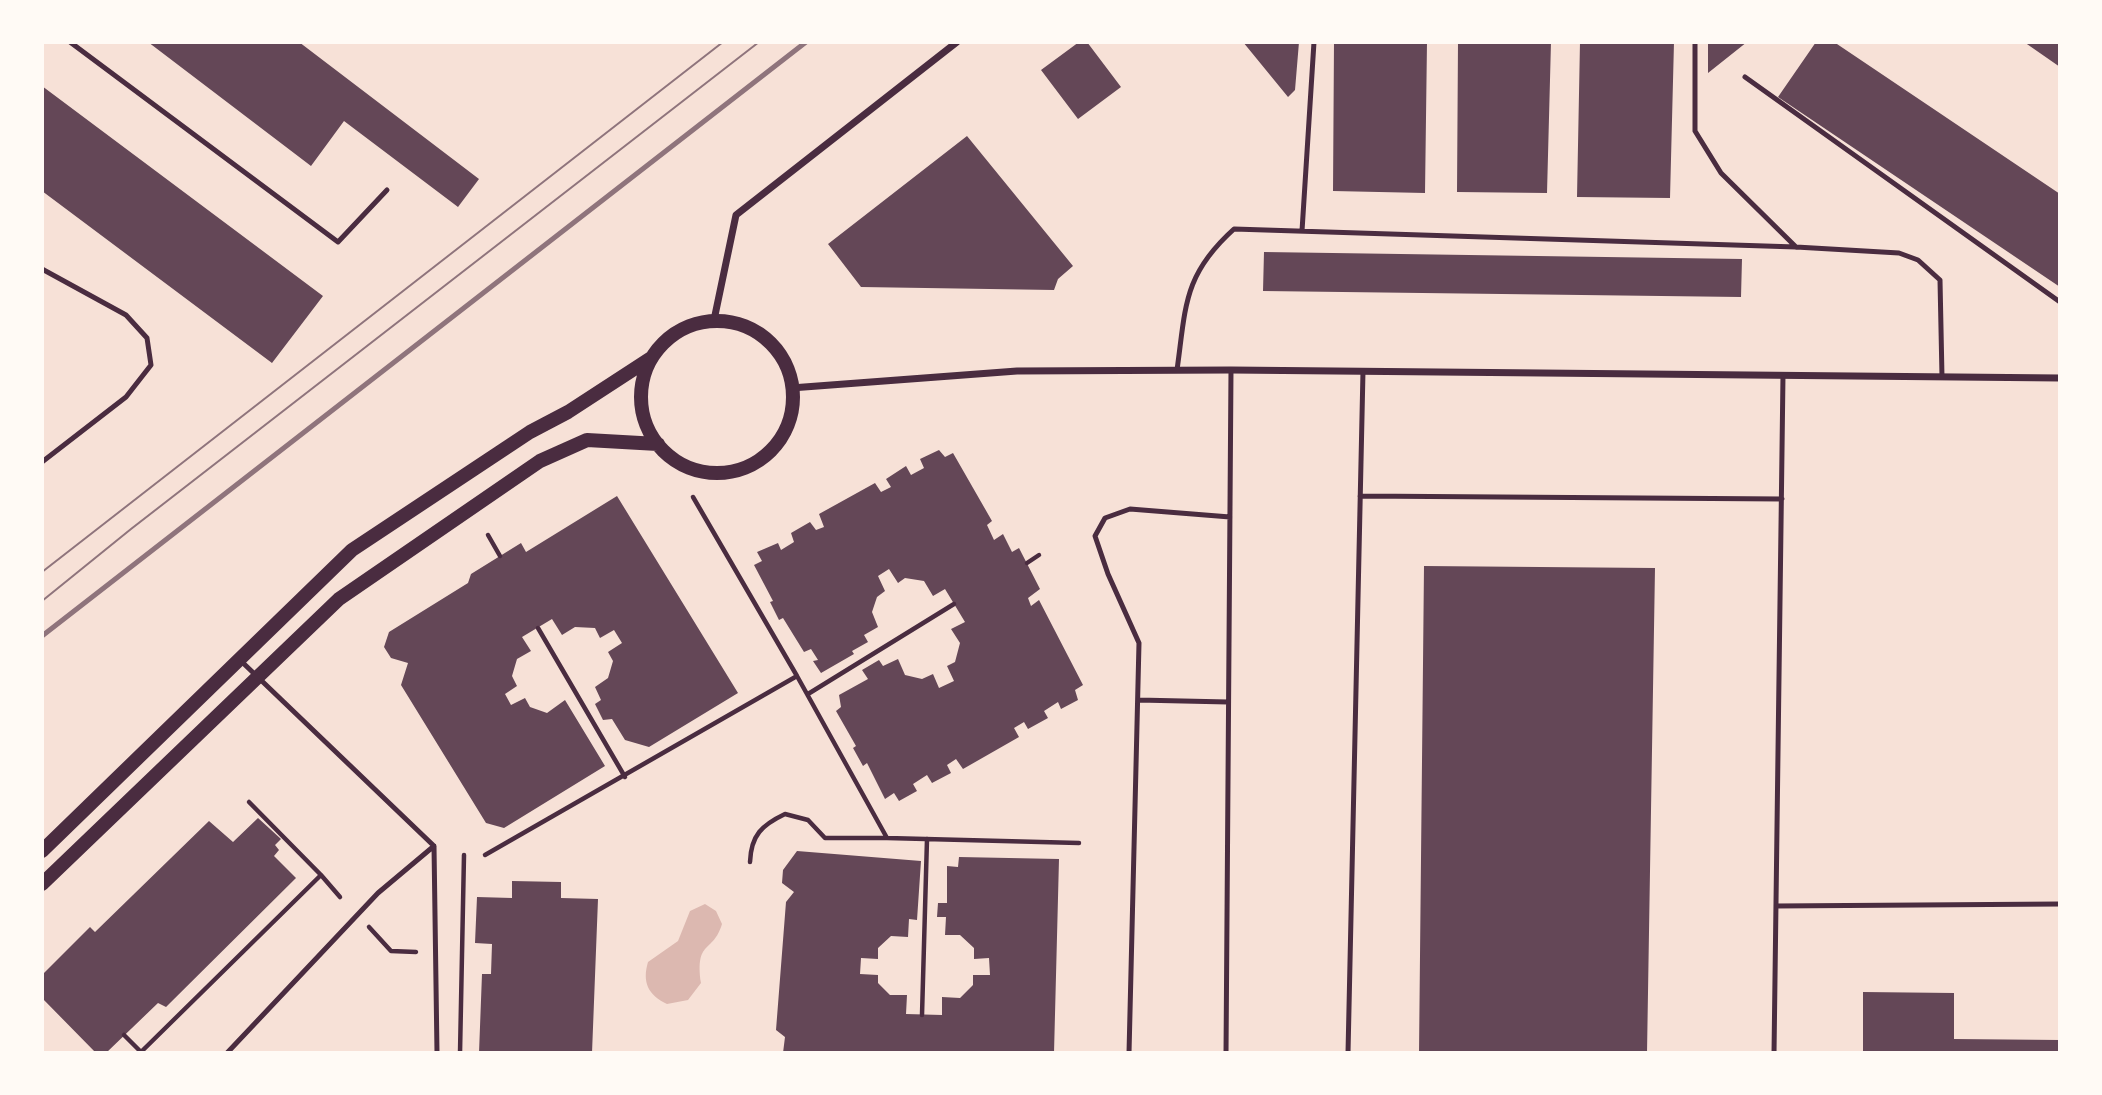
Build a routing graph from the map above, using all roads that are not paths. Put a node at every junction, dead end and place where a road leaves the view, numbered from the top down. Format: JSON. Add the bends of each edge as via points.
{"nodes":[{"id":1,"x":70,"y":42,"type":"edge"},
{"id":2,"x":957,"y":42,"type":"edge"},
{"id":3,"x":1314,"y":42,"type":"edge"},
{"id":4,"x":1695,"y":42,"type":"edge"},
{"id":5,"x":1745,"y":77,"type":"dead end"},
{"id":6,"x":387,"y":190,"type":"dead end"},
{"id":7,"x":1302,"y":231,"type":"junction"},
{"id":8,"x":1796,"y":247,"type":"junction"},
{"id":9,"x":42,"y":269,"type":"edge"},
{"id":10,"x":2060,"y":302,"type":"edge"},
{"id":11,"x":714,"y":320,"type":"junction"},
{"id":12,"x":651,"y":358,"type":"junction"},
{"id":13,"x":1177,"y":370,"type":"junction"},
{"id":14,"x":1230,"y":370,"type":"junction"},
{"id":15,"x":1363,"y":371,"type":"junction"},
{"id":16,"x":1783,"y":375,"type":"junction"},
{"id":17,"x":1942,"y":377,"type":"junction"},
{"id":18,"x":2060,"y":378,"type":"edge"},
{"id":19,"x":791,"y":388,"type":"junction"},
{"id":20,"x":658,"y":444,"type":"junction"},
{"id":21,"x":42,"y":462,"type":"edge"},
{"id":22,"x":1360,"y":496,"type":"junction"},
{"id":23,"x":1782,"y":499,"type":"junction"},
{"id":24,"x":1230,"y":517,"type":"junction"},
{"id":25,"x":238,"y":658,"type":"junction"},
{"id":26,"x":256,"y":676,"type":"junction"},
{"id":27,"x":1138,"y":700,"type":"junction"},
{"id":28,"x":1228,"y":702,"type":"junction"},
{"id":29,"x":434,"y":846,"type":"junction"},
{"id":30,"x":42,"y":851,"type":"edge"},
{"id":31,"x":42,"y":884,"type":"edge"},
{"id":32,"x":2060,"y":904,"type":"edge"},
{"id":33,"x":1776,"y":906,"type":"junction"},
{"id":34,"x":227,"y":1053,"type":"edge"},
{"id":35,"x":437,"y":1053,"type":"edge"},
{"id":36,"x":1129,"y":1053,"type":"edge"},
{"id":37,"x":1226,"y":1053,"type":"edge"},
{"id":38,"x":1348,"y":1053,"type":"edge"},
{"id":39,"x":1774,"y":1053,"type":"edge"}],
"edges":[{"from":1,"to":6,"type":"lane","via":[[338,242]]},
{"from":2,"to":11,"type":"street","via":[[736,215]]},
{"from":3,"to":7,"type":"lane"},
{"from":4,"to":8,"type":"lane","via":[[1695,131],[1721,173]]},
{"from":5,"to":10,"type":"lane"},
{"from":7,"to":8,"type":"lane"},
{"from":7,"to":13,"type":"lane","via":[[1234,229],[1208,253],[1188,292]]},
{"from":8,"to":17,"type":"lane","via":[[1899,253],[1918,260],[1940,279]]},
{"from":9,"to":21,"type":"lane","via":[[126,315],[147,338],[151,365],[126,397]]},
{"from":11,"to":12,"type":"main road","via":[[689,325]]},
{"from":11,"to":19,"type":"main road","via":[[739,323],[761,335],[779,352]]},
{"from":12,"to":20,"type":"main road","via":[[642,382],[641,407]]},
{"from":12,"to":25,"type":"main road","via":[[352,550]]},
{"from":13,"to":14,"type":"street"},
{"from":13,"to":19,"type":"street","via":[[1017,371]]},
{"from":14,"to":15,"type":"street"},
{"from":14,"to":24,"type":"lane"},
{"from":15,"to":16,"type":"street"},
{"from":15,"to":22,"type":"lane"},
{"from":16,"to":17,"type":"street"},
{"from":16,"to":23,"type":"lane"},
{"from":17,"to":18,"type":"street"},
{"from":19,"to":20,"type":"main road","via":[[787,425],[774,447],[755,463],[732,471],[707,472],[683,465]]},
{"from":20,"to":26,"type":"main road","via":[[587,440],[540,461],[339,599]]},
{"from":22,"to":23,"type":"lane"},
{"from":22,"to":38,"type":"lane"},
{"from":23,"to":33,"type":"lane"},
{"from":24,"to":27,"type":"lane","via":[[1130,509],[1105,518],[1095,536],[1139,643]]},
{"from":24,"to":28,"type":"lane"},
{"from":25,"to":26,"type":"lane"},
{"from":25,"to":30,"type":"main road"},
{"from":26,"to":29,"type":"lane"},
{"from":26,"to":31,"type":"main road"},
{"from":27,"to":28,"type":"lane"},
{"from":27,"to":36,"type":"lane"},
{"from":28,"to":37,"type":"lane"},
{"from":29,"to":34,"type":"lane","via":[[378,893]]},
{"from":29,"to":35,"type":"lane"},
{"from":32,"to":33,"type":"lane"},
{"from":33,"to":39,"type":"lane"}]}
